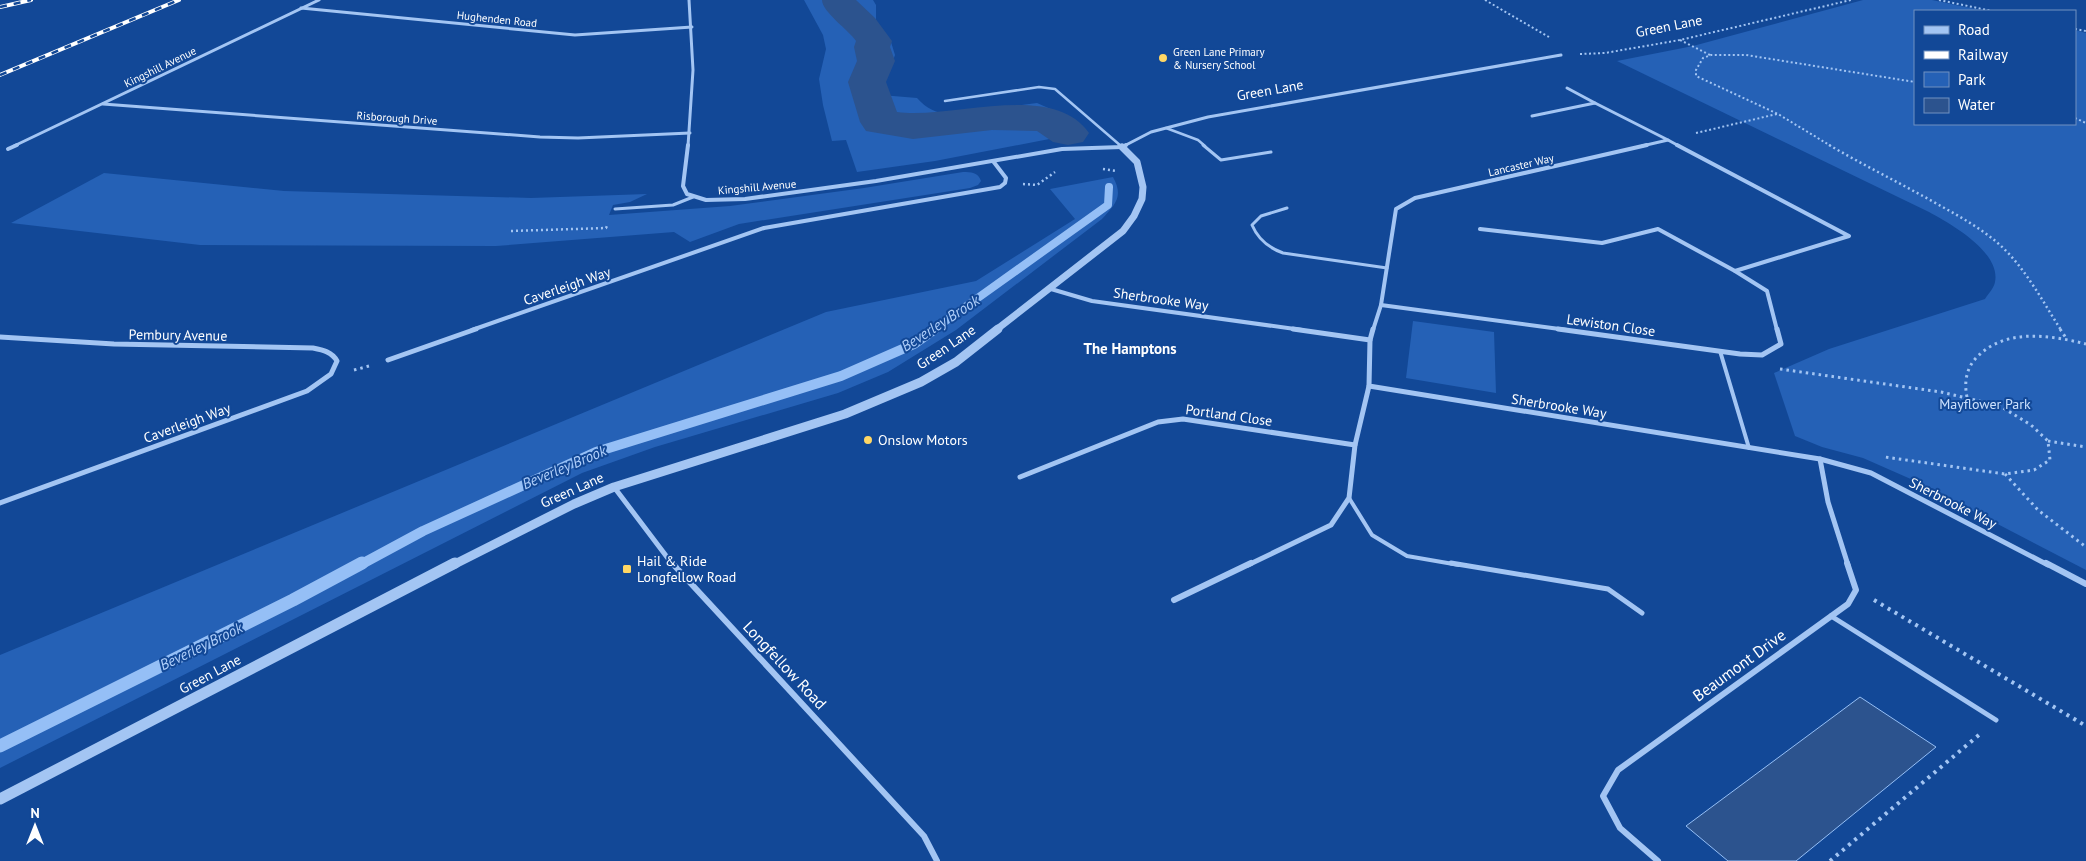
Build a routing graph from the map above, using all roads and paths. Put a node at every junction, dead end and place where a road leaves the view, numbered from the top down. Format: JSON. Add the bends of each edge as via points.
{"nodes":[{"id":1,"x":319,"y":0,"type":"edge"},
{"id":2,"x":689,"y":0,"type":"edge"},
{"id":3,"x":1484,"y":0,"type":"edge"},
{"id":4,"x":1851,"y":0,"type":"edge"},
{"id":5,"x":1939,"y":0,"type":"edge"},
{"id":6,"x":301,"y":8,"type":"junction"},
{"id":7,"x":1987,"y":10,"type":"edge"},
{"id":8,"x":692,"y":27,"type":"junction"},
{"id":9,"x":1680,"y":40,"type":"junction"},
{"id":10,"x":1561,"y":55,"type":"junction"},
{"id":11,"x":1711,"y":56,"type":"junction"},
{"id":12,"x":1914,"y":82,"type":"edge"},
{"id":13,"x":1566,"y":88,"type":"dead end"},
{"id":14,"x":945,"y":101,"type":"dead end"},
{"id":15,"x":1596,"y":103,"type":"junction"},
{"id":16,"x":103,"y":104,"type":"junction"},
{"id":17,"x":1778,"y":114,"type":"junction"},
{"id":18,"x":1532,"y":116,"type":"dead end"},
{"id":19,"x":1164,"y":127,"type":"junction"},
{"id":20,"x":690,"y":133,"type":"junction"},
{"id":21,"x":1668,"y":140,"type":"junction"},
{"id":22,"x":1122,"y":147,"type":"junction"},
{"id":23,"x":8,"y":148,"type":"dead end"},
{"id":24,"x":1270,"y":152,"type":"dead end"},
{"id":25,"x":993,"y":161,"type":"junction"},
{"id":26,"x":1096,"y":168,"type":"dead end"},
{"id":27,"x":1140,"y":170,"type":"junction"},
{"id":28,"x":1055,"y":171,"type":"dead end"},
{"id":29,"x":1005,"y":183,"type":"junction"},
{"id":30,"x":693,"y":197,"type":"junction"},
{"id":31,"x":1287,"y":208,"type":"dead end"},
{"id":32,"x":616,"y":209,"type":"joint"},
{"id":33,"x":1480,"y":229,"type":"dead end"},
{"id":34,"x":511,"y":231,"type":"dead end"},
{"id":35,"x":1387,"y":268,"type":"junction"},
{"id":36,"x":1735,"y":271,"type":"junction"},
{"id":37,"x":1051,"y":289,"type":"junction"},
{"id":38,"x":1381,"y":305,"type":"junction"},
{"id":39,"x":0,"y":337,"type":"edge"},
{"id":40,"x":2066,"y":338,"type":"junction"},
{"id":41,"x":1370,"y":340,"type":"junction"},
{"id":42,"x":2086,"y":344,"type":"edge"},
{"id":43,"x":1720,"y":351,"type":"junction"},
{"id":44,"x":1762,"y":355,"type":"junction"},
{"id":45,"x":388,"y":360,"type":"joint"},
{"id":46,"x":333,"y":373,"type":"junction"},
{"id":47,"x":1369,"y":386,"type":"junction"},
{"id":48,"x":1967,"y":397,"type":"junction"},
{"id":49,"x":2048,"y":442,"type":"junction"},
{"id":50,"x":1355,"y":445,"type":"junction"},
{"id":51,"x":2086,"y":447,"type":"edge"},
{"id":52,"x":1749,"y":448,"type":"junction"},
{"id":53,"x":1879,"y":456,"type":"dead end"},
{"id":54,"x":1820,"y":459,"type":"junction"},
{"id":55,"x":2005,"y":474,"type":"junction"},
{"id":56,"x":1020,"y":477,"type":"dead end"},
{"id":57,"x":614,"y":487,"type":"junction"},
{"id":58,"x":1349,"y":498,"type":"junction"},
{"id":59,"x":0,"y":504,"type":"edge"},
{"id":60,"x":2086,"y":547,"type":"edge"},
{"id":61,"x":2086,"y":584,"type":"edge"},
{"id":62,"x":1856,"y":590,"type":"junction"},
{"id":63,"x":1174,"y":600,"type":"dead end"},
{"id":64,"x":1642,"y":613,"type":"dead end"},
{"id":65,"x":1830,"y":616,"type":"junction"},
{"id":66,"x":1996,"y":720,"type":"joint"},
{"id":67,"x":2086,"y":726,"type":"edge"},
{"id":68,"x":0,"y":799,"type":"edge"},
{"id":69,"x":937,"y":861,"type":"edge"},
{"id":70,"x":1658,"y":861,"type":"edge"},
{"id":71,"x":1830,"y":861,"type":"edge"}],
"edges":[{"from":1,"to":6,"type":"street","name":"Kingshill Avenue"},
{"from":2,"to":8,"type":"street"},
{"from":3,"to":10,"type":"path","via":[[1552,39]]},
{"from":4,"to":9,"type":"path","name":"Green Lane"},
{"from":5,"to":7,"type":"path"},
{"from":6,"to":8,"type":"street","name":"Hughenden Road","via":[[575,36]]},
{"from":6,"to":16,"type":"street","name":"Kingshill Avenue"},
{"from":8,"to":20,"type":"street","via":[[694,60]]},
{"from":9,"to":10,"type":"path","name":"Green Lane","via":[[1606,53]]},
{"from":9,"to":11,"type":"path"},
{"from":10,"to":19,"type":"street","name":"Green Lane","via":[[1242,110]]},
{"from":11,"to":12,"type":"path","via":[[1746,54]]},
{"from":11,"to":17,"type":"path","via":[[1703,58],[1696,76]]},
{"from":13,"to":15,"type":"street"},
{"from":14,"to":22,"type":"lane","via":[[1039,86],[1056,89]]},
{"from":15,"to":18,"type":"street"},
{"from":15,"to":21,"type":"street"},
{"from":16,"to":20,"type":"street","name":"Risborough Drive","via":[[540,137]]},
{"from":16,"to":23,"type":"street","name":"Kingshill Avenue"},
{"from":17,"to":21,"type":"path"},
{"from":17,"to":40,"type":"path","via":[[1864,166],[1950,210],[1992,238],[2024,273]]},
{"from":19,"to":22,"type":"street","name":"Green Lane"},
{"from":19,"to":24,"type":"lane","via":[[1198,140],[1221,160]]},
{"from":20,"to":30,"type":"street","via":[[683,186]]},
{"from":21,"to":35,"type":"street","name":"Lancaster Way","via":[[1415,198],[1396,209]]},
{"from":21,"to":36,"type":"street","via":[[1849,236]]},
{"from":22,"to":25,"type":"street","via":[[1062,148]]},
{"from":22,"to":27,"type":"street"},
{"from":25,"to":29,"type":"street","via":[[1006,178]]},
{"from":25,"to":30,"type":"street","name":"Kingshill Avenue","via":[[787,194],[721,200]]},
{"from":26,"to":27,"type":"path"},
{"from":27,"to":37,"type":"street","name":"Green Lane","via":[[1142,199],[1134,216],[1122,231]]},
{"from":28,"to":29,"type":"path","via":[[1037,185]]},
{"from":29,"to":45,"type":"street","name":"Caverleigh Way","via":[[984,191],[764,228]]},
{"from":30,"to":32,"type":"lane","via":[[673,205]]},
{"from":31,"to":35,"type":"lane","via":[[1261,216],[1252,225],[1272,249]]},
{"from":32,"to":34,"type":"path","via":[[606,228]]},
{"from":33,"to":36,"type":"street","via":[[1602,243],[1658,229]]},
{"from":35,"to":38,"type":"street","name":"Lancaster Way"},
{"from":36,"to":44,"type":"street","via":[[1766,291],[1781,344]]},
{"from":37,"to":41,"type":"street","name":"Sherbrooke Way","via":[[1092,301]]},
{"from":37,"to":57,"type":"street","name":"Green Lane","via":[[956,362],[896,394],[818,424]]},
{"from":38,"to":41,"type":"street"},
{"from":38,"to":43,"type":"street","name":"Lewiston Close"},
{"from":39,"to":46,"type":"street","name":"Pembury Avenue","via":[[114,344],[313,348],[335,355],[337,366]]},
{"from":40,"to":42,"type":"path"},
{"from":40,"to":48,"type":"path","via":[[2022,335],[1983,350],[1965,379]]},
{"from":41,"to":47,"type":"street"},
{"from":43,"to":44,"type":"street","name":"Lewiston Close"},
{"from":43,"to":52,"type":"lane"},
{"from":44,"to":48,"type":"path","via":[[1776,368]]},
{"from":45,"to":46,"type":"path"},
{"from":46,"to":59,"type":"street","name":"Caverleigh Way","via":[[307,391]]},
{"from":47,"to":50,"type":"street"},
{"from":47,"to":52,"type":"street","name":"Sherbrooke Way"},
{"from":48,"to":49,"type":"path","via":[[2000,406],[2031,425]]},
{"from":49,"to":51,"type":"path"},
{"from":49,"to":55,"type":"path","via":[[2050,460],[2034,470]]},
{"from":50,"to":56,"type":"street","name":"Portland Close","via":[[1183,419],[1158,422]]},
{"from":50,"to":58,"type":"street"},
{"from":52,"to":54,"type":"street","name":"Sherbrooke Way"},
{"from":53,"to":55,"type":"path"},
{"from":54,"to":61,"type":"street","name":"Sherbrooke Way","via":[[1871,473]]},
{"from":54,"to":62,"type":"street","via":[[1828,502]]},
{"from":55,"to":60,"type":"path","via":[[2038,510]]},
{"from":57,"to":68,"type":"street","name":"Green Lane","via":[[476,552]]},
{"from":57,"to":69,"type":"street","name":"Longfellow Road","via":[[669,560],[924,836]]},
{"from":58,"to":63,"type":"street","via":[[1331,525]]},
{"from":58,"to":64,"type":"lane","via":[[1372,535],[1407,556],[1608,590]]},
{"from":62,"to":65,"type":"street","name":"Beaumont Drive","via":[[1848,604]]},
{"from":62,"to":67,"type":"path"},
{"from":65,"to":66,"type":"lane"},
{"from":65,"to":70,"type":"street","name":"Beaumont Drive","via":[[1618,770],[1603,796],[1620,828]]},
{"from":66,"to":71,"type":"path"}]}
